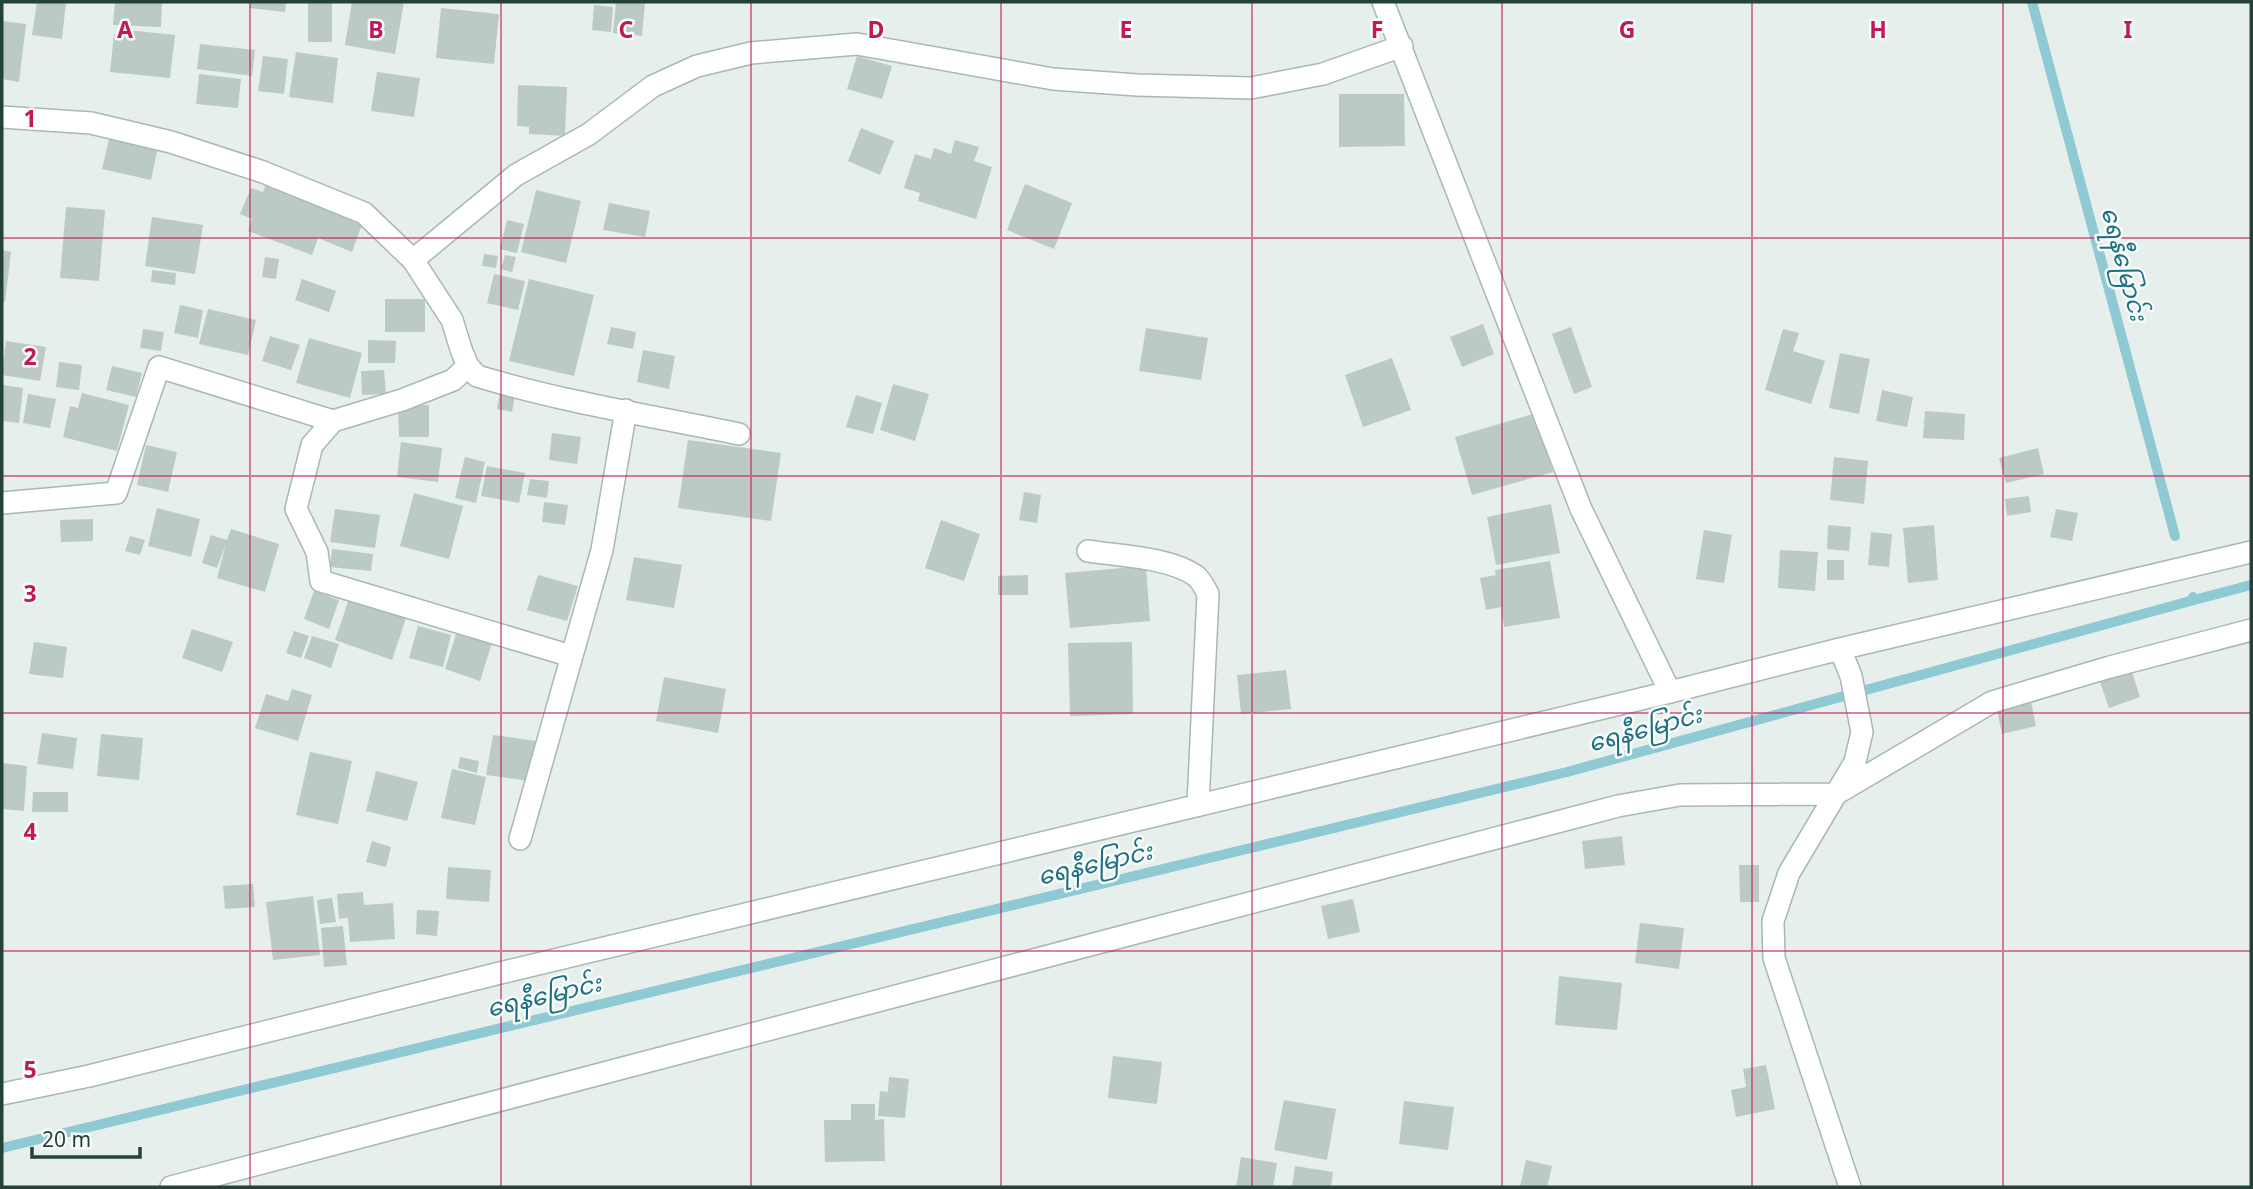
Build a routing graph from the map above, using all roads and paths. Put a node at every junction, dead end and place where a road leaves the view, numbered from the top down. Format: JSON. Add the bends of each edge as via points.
{"nodes":[{"id":1,"x":1383,"y":2,"type":"edge"},
{"id":2,"x":1402,"y":46,"type":"junction"},
{"id":3,"x":2,"y":117,"type":"edge"},
{"id":4,"x":412,"y":260,"type":"junction"},
{"id":5,"x":468,"y":366,"type":"junction"},
{"id":6,"x":626,"y":410,"type":"junction"},
{"id":7,"x":333,"y":421,"type":"junction"},
{"id":8,"x":739,"y":435,"type":"dead end"},
{"id":9,"x":2,"y":503,"type":"edge"},
{"id":10,"x":1088,"y":551,"type":"dead end"},
{"id":11,"x":2251,"y":552,"type":"edge"},
{"id":12,"x":2251,"y":630,"type":"edge"},
{"id":13,"x":1840,"y":649,"type":"junction"},
{"id":14,"x":571,"y":656,"type":"junction"},
{"id":15,"x":1670,"y":692,"type":"junction"},
{"id":16,"x":1836,"y":794,"type":"junction"},
{"id":17,"x":1199,"y":804,"type":"junction"},
{"id":18,"x":520,"y":839,"type":"dead end"},
{"id":19,"x":2,"y":1094,"type":"edge"},
{"id":20,"x":171,"y":1187,"type":"edge"},
{"id":21,"x":1850,"y":1187,"type":"edge"}],
"edges":[{"from":1,"to":2,"type":"street"},
{"from":2,"to":4,"type":"street","via":[[1323,74],[1251,88],[1054,79],[857,44],[751,52],[697,66],[653,86],[589,134],[516,175]]},
{"from":2,"to":15,"type":"street","via":[[1581,509]]},
{"from":3,"to":4,"type":"street","via":[[90,123],[171,142],[263,172],[365,213]]},
{"from":4,"to":5,"type":"street","via":[[452,320]]},
{"from":5,"to":6,"type":"street","via":[[477,376],[497,382],[568,401]]},
{"from":5,"to":7,"type":"street","via":[[453,380]]},
{"from":6,"to":8,"type":"street"},
{"from":6,"to":14,"type":"street","via":[[602,550]]},
{"from":7,"to":9,"type":"street","via":[[159,368],[116,493]]},
{"from":7,"to":14,"type":"street","via":[[312,445],[296,509],[317,552],[321,581]]},
{"from":10,"to":17,"type":"street","via":[[1180,568],[1197,577],[1209,594]]},
{"from":11,"to":13,"type":"street"},
{"from":12,"to":16,"type":"street","via":[[1992,702]]},
{"from":13,"to":15,"type":"street"},
{"from":13,"to":16,"type":"street","via":[[1862,732],[1855,762]]},
{"from":14,"to":18,"type":"street"},
{"from":15,"to":17,"type":"street"},
{"from":16,"to":20,"type":"street","via":[[1680,795],[1618,806]]},
{"from":16,"to":21,"type":"street","via":[[1789,873],[1773,921],[1774,958]]},
{"from":17,"to":19,"type":"street"}]}
